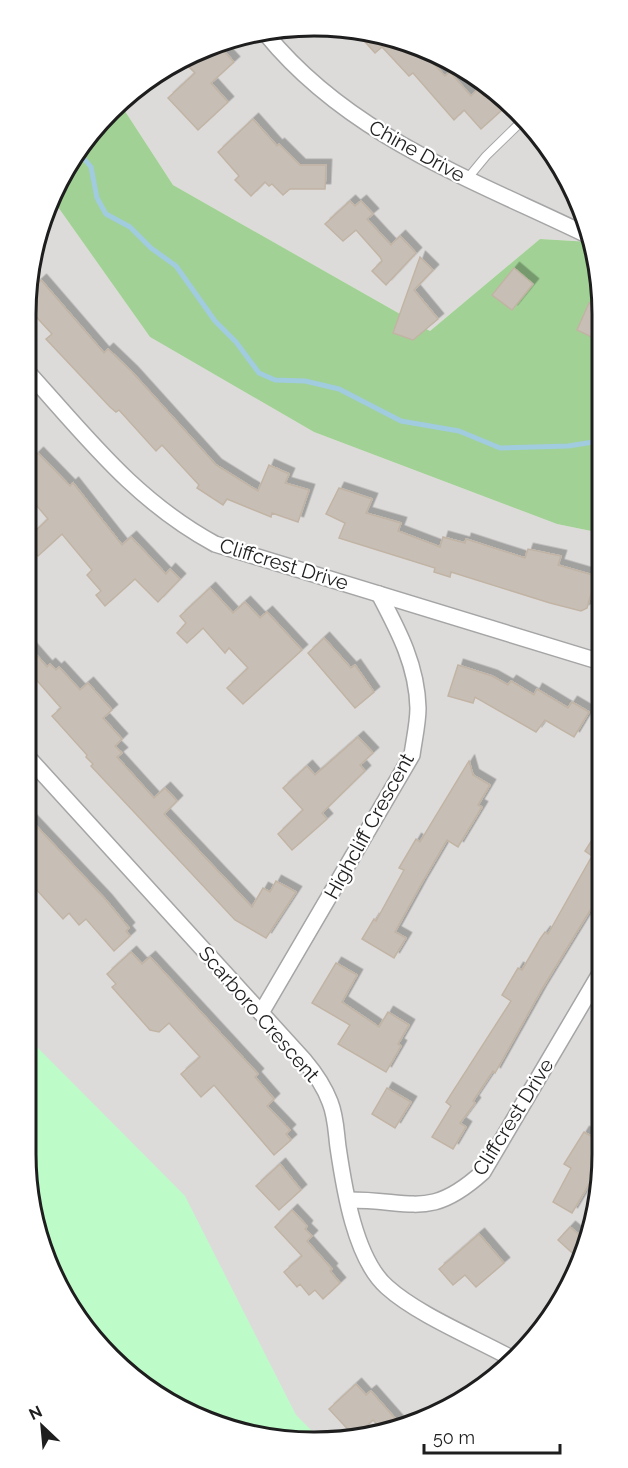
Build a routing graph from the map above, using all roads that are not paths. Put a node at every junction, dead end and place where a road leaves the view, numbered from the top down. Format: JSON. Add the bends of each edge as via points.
{"nodes":[{"id":1,"x":271,"y":39,"type":"edge"},
{"id":2,"x":518,"y":125,"type":"edge"},
{"id":3,"x":467,"y":179,"type":"junction"},
{"id":4,"x":579,"y":231,"type":"edge"},
{"id":5,"x":36,"y":381,"type":"edge"},
{"id":6,"x":379,"y":594,"type":"junction"},
{"id":7,"x":592,"y":659,"type":"edge"},
{"id":8,"x":36,"y":766,"type":"edge"},
{"id":9,"x":592,"y":987,"type":"edge"},
{"id":10,"x":261,"y":1013,"type":"junction"},
{"id":11,"x":349,"y":1200,"type":"junction"},
{"id":12,"x":506,"y":1355,"type":"edge"}],
"edges":[{"from":1,"to":3,"type":"street","name":"Chine Drive","via":[[299,72],[343,108],[375,130]]},
{"from":2,"to":3,"type":"lane"},
{"from":3,"to":4,"type":"street","name":"Chine Drive"},
{"from":5,"to":6,"type":"street","name":"Cliffcrest Drive","via":[[132,487],[180,525],[215,544]]},
{"from":6,"to":7,"type":"street","name":"Cliffcrest Drive"},
{"from":6,"to":10,"type":"street","name":"Highcliff Crescent","via":[[406,647],[415,678],[418,710],[412,755]]},
{"from":8,"to":10,"type":"street","name":"Scarboro Crescent"},
{"from":9,"to":11,"type":"street","name":"Cliffcrest Drive","via":[[483,1172],[461,1192],[440,1203],[414,1205]]},
{"from":10,"to":11,"type":"street","name":"Scarboro Crescent","via":[[321,1082],[335,1119]]},
{"from":11,"to":12,"type":"street","name":"Scarboro Crescent","via":[[368,1262],[385,1286],[406,1302]]}]}
